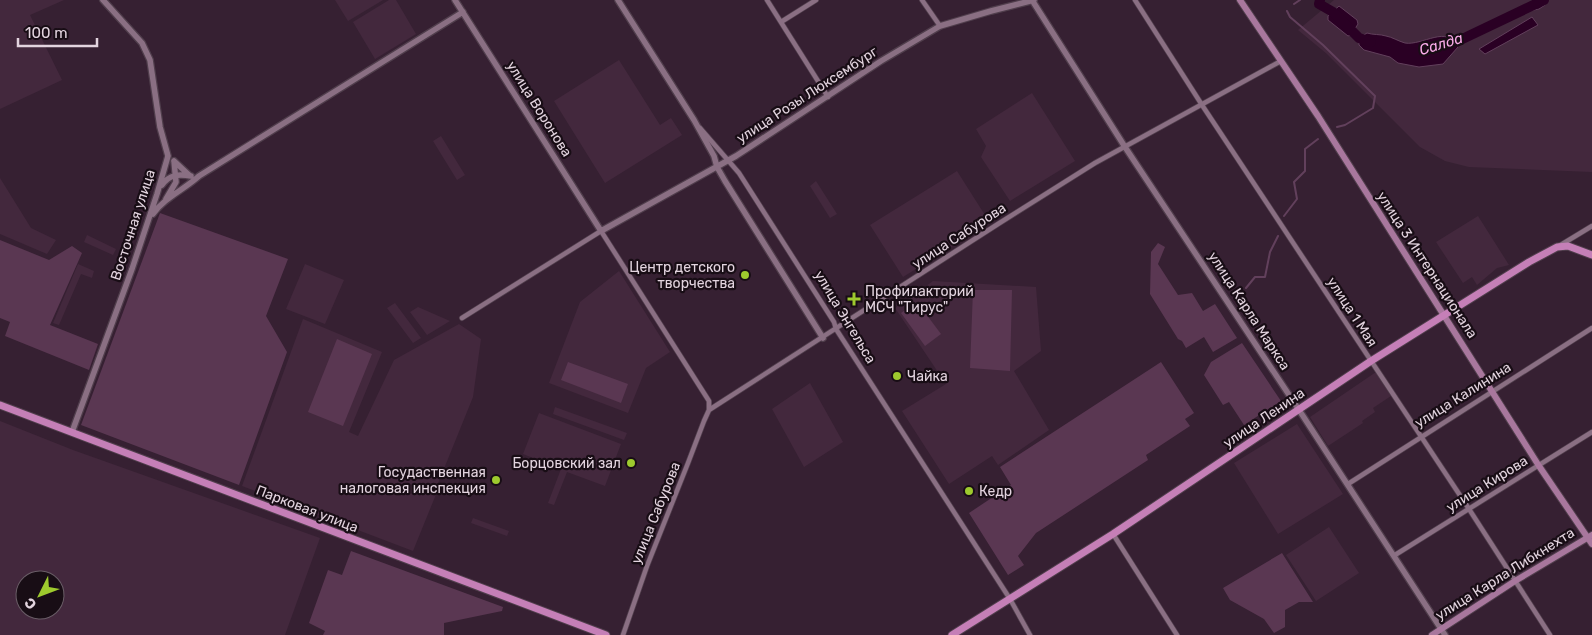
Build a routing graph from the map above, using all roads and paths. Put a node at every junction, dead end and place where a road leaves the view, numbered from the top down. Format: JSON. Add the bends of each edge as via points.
{"nodes":[{"id":1,"x":103,"y":0,"type":"edge"},
{"id":2,"x":455,"y":0,"type":"edge"},
{"id":3,"x":618,"y":0,"type":"edge"},
{"id":4,"x":767,"y":0,"type":"edge"},
{"id":5,"x":816,"y":0,"type":"edge"},
{"id":6,"x":922,"y":0,"type":"edge"},
{"id":7,"x":1033,"y":0,"type":"edge"},
{"id":8,"x":1135,"y":0,"type":"edge"},
{"id":9,"x":1240,"y":0,"type":"edge"},
{"id":10,"x":463,"y":12,"type":"junction"},
{"id":11,"x":781,"y":22,"type":"junction"},
{"id":12,"x":940,"y":26,"type":"junction"},
{"id":13,"x":1281,"y":61,"type":"junction"},
{"id":14,"x":828,"y":97,"type":"junction"},
{"id":15,"x":1202,"y":104,"type":"junction"},
{"id":16,"x":694,"y":120,"type":"junction"},
{"id":17,"x":1125,"y":146,"type":"junction"},
{"id":18,"x":168,"y":156,"type":"junction"},
{"id":19,"x":729,"y":160,"type":"junction"},
{"id":20,"x":174,"y":161,"type":"junction"},
{"id":21,"x":717,"y":167,"type":"junction"},
{"id":22,"x":164,"y":173,"type":"junction"},
{"id":23,"x":176,"y":175,"type":"junction"},
{"id":24,"x":191,"y":176,"type":"junction"},
{"id":25,"x":198,"y":176,"type":"junction"},
{"id":26,"x":166,"y":180,"type":"junction"},
{"id":27,"x":189,"y":185,"type":"junction"},
{"id":28,"x":174,"y":187,"type":"junction"},
{"id":29,"x":158,"y":194,"type":"junction"},
{"id":30,"x":162,"y":205,"type":"junction"},
{"id":31,"x":149,"y":220,"type":"junction"},
{"id":32,"x":1592,"y":226,"type":"edge"},
{"id":33,"x":601,"y":231,"type":"junction"},
{"id":34,"x":1556,"y":247,"type":"junction"},
{"id":35,"x":1592,"y":255,"type":"edge"},
{"id":36,"x":1444,"y":316,"type":"junction"},
{"id":37,"x":462,"y":318,"type":"dead end"},
{"id":38,"x":1592,"y":328,"type":"edge"},
{"id":39,"x":836,"y":329,"type":"junction"},
{"id":40,"x":823,"y":338,"type":"junction"},
{"id":41,"x":1371,"y":361,"type":"junction"},
{"id":42,"x":1492,"y":391,"type":"junction"},
{"id":43,"x":0,"y":405,"type":"edge"},
{"id":44,"x":1299,"y":409,"type":"junction"},
{"id":45,"x":709,"y":410,"type":"junction"},
{"id":46,"x":72,"y":432,"type":"junction"},
{"id":47,"x":1592,"y":432,"type":"edge"},
{"id":48,"x":1421,"y":436,"type":"junction"},
{"id":49,"x":1539,"y":466,"type":"junction"},
{"id":50,"x":1348,"y":484,"type":"junction"},
{"id":51,"x":1469,"y":509,"type":"junction"},
{"id":52,"x":1112,"y":534,"type":"junction"},
{"id":53,"x":1590,"y":536,"type":"edge"},
{"id":54,"x":1592,"y":544,"type":"edge"},
{"id":55,"x":1395,"y":555,"type":"junction"},
{"id":56,"x":1514,"y":581,"type":"junction"},
{"id":57,"x":1010,"y":599,"type":"junction"},
{"id":58,"x":1443,"y":632,"type":"edge"},
{"id":59,"x":606,"y":635,"type":"edge"},
{"id":60,"x":623,"y":635,"type":"edge"},
{"id":61,"x":952,"y":635,"type":"edge"},
{"id":62,"x":1030,"y":635,"type":"edge"},
{"id":63,"x":1176,"y":635,"type":"edge"},
{"id":64,"x":1432,"y":635,"type":"edge"},
{"id":65,"x":1550,"y":635,"type":"edge"}],
"edges":[{"from":1,"to":18,"type":"street","name":"Восточная улица","via":[[142,42],[150,60],[160,127]]},
{"from":2,"to":10,"type":"street","name":"улица Воронова"},
{"from":3,"to":16,"type":"street","name":"улица Энгельса"},
{"from":4,"to":11,"type":"street"},
{"from":5,"to":11,"type":"street"},
{"from":6,"to":12,"type":"street"},
{"from":7,"to":12,"type":"street","name":"улица Розы Люксембург"},
{"from":7,"to":17,"type":"street","name":"улица Карла Маркса"},
{"from":8,"to":15,"type":"street","name":"улица 1 Мая"},
{"from":9,"to":13,"type":"main road","name":"улица 3 Интернационала"},
{"from":10,"to":25,"type":"street"},
{"from":10,"to":33,"type":"street","name":"улица Воронова"},
{"from":11,"to":14,"type":"street"},
{"from":12,"to":14,"type":"street","name":"улица Розы Люксембург"},
{"from":13,"to":15,"type":"street","name":"улица Сабурова"},
{"from":13,"to":36,"type":"main road","name":"улица 3 Интернационала"},
{"from":14,"to":19,"type":"street","name":"улица Розы Люксембург"},
{"from":15,"to":17,"type":"street","name":"улица Сабурова"},
{"from":15,"to":41,"type":"street","name":"улица 1 Мая"},
{"from":16,"to":19,"type":"street","name":"улица Энгельса"},
{"from":16,"to":21,"type":"street","name":"улица Энгельса"},
{"from":17,"to":39,"type":"street","name":"улица Сабурова"},
{"from":17,"to":44,"type":"street","name":"улица Карла Маркса"},
{"from":18,"to":20,"type":"street"},
{"from":18,"to":22,"type":"street","name":"Восточная улица"},
{"from":19,"to":21,"type":"street","name":"улица Розы Люксембург"},
{"from":19,"to":39,"type":"street","name":"улица Энгельса","via":[[803,271]]},
{"from":20,"to":23,"type":"street"},
{"from":20,"to":24,"type":"street"},
{"from":21,"to":33,"type":"street","name":"улица Розы Люксембург"},
{"from":21,"to":40,"type":"street","name":"улица Энгельса"},
{"from":22,"to":26,"type":"street"},
{"from":22,"to":29,"type":"street","name":"Восточная улица"},
{"from":23,"to":24,"type":"street"},
{"from":23,"to":26,"type":"street"},
{"from":23,"to":28,"type":"street"},
{"from":24,"to":25,"type":"street"},
{"from":25,"to":27,"type":"street"},
{"from":26,"to":28,"type":"street"},
{"from":26,"to":29,"type":"street"},
{"from":27,"to":28,"type":"street"},
{"from":27,"to":30,"type":"street"},
{"from":28,"to":30,"type":"street"},
{"from":29,"to":31,"type":"street","name":"Восточная улица"},
{"from":30,"to":31,"type":"street"},
{"from":31,"to":46,"type":"street","name":"Восточная улица"},
{"from":32,"to":34,"type":"street","name":"улица Ленина"},
{"from":33,"to":37,"type":"street"},
{"from":33,"to":45,"type":"street","via":[[709,401]]},
{"from":34,"to":35,"type":"main road","via":[[1568,246]]},
{"from":34,"to":36,"type":"main road","name":"улица Ленина"},
{"from":36,"to":41,"type":"main road","name":"улица Ленина"},
{"from":36,"to":42,"type":"main road","name":"улица 3 Интернационала"},
{"from":38,"to":42,"type":"street","name":"улица Калинина"},
{"from":39,"to":40,"type":"street","name":"улица Сабурова"},
{"from":39,"to":57,"type":"street","name":"улица Энгельса"},
{"from":40,"to":45,"type":"street","name":"улица Сабурова"},
{"from":41,"to":44,"type":"main road","name":"улица Ленина"},
{"from":41,"to":48,"type":"street","name":"улица 1 Мая"},
{"from":42,"to":48,"type":"street","name":"улица Калинина"},
{"from":42,"to":49,"type":"main road","name":"улица 3 Интернационала"},
{"from":43,"to":46,"type":"main road","name":"Парковая улица"},
{"from":44,"to":50,"type":"street","name":"улица Карла Маркса"},
{"from":44,"to":52,"type":"main road","name":"улица Ленина"},
{"from":45,"to":60,"type":"street","name":"улица Сабурова"},
{"from":46,"to":59,"type":"main road","name":"Парковая улица"},
{"from":47,"to":49,"type":"street","name":"улица Кирова"},
{"from":48,"to":50,"type":"street","name":"улица Калинина"},
{"from":48,"to":51,"type":"street","name":"улица 1 Мая"},
{"from":49,"to":51,"type":"street","name":"улица Кирова"},
{"from":49,"to":53,"type":"main road","name":"улица 3 Интернационала"},
{"from":50,"to":55,"type":"street","name":"улица Карла Маркса"},
{"from":51,"to":55,"type":"street","name":"улица Кирова"},
{"from":51,"to":56,"type":"street","name":"улица 1 Мая"},
{"from":52,"to":57,"type":"main road","name":"улица Ленина"},
{"from":52,"to":63,"type":"street"},
{"from":53,"to":54,"type":"main road","name":"улица 3 Интернационала"},
{"from":53,"to":56,"type":"main road","name":"улица Карла Либкнехта"},
{"from":55,"to":58,"type":"street","name":"улица Карла Маркса"},
{"from":56,"to":58,"type":"main road","name":"улица Карла Либкнехта"},
{"from":56,"to":65,"type":"street","name":"улица 1 Мая"},
{"from":57,"to":61,"type":"main road","name":"улица Ленина"},
{"from":57,"to":62,"type":"street","name":"улица Энгельса"},
{"from":58,"to":64,"type":"main road","name":"улица Карла Либкнехта"}]}
